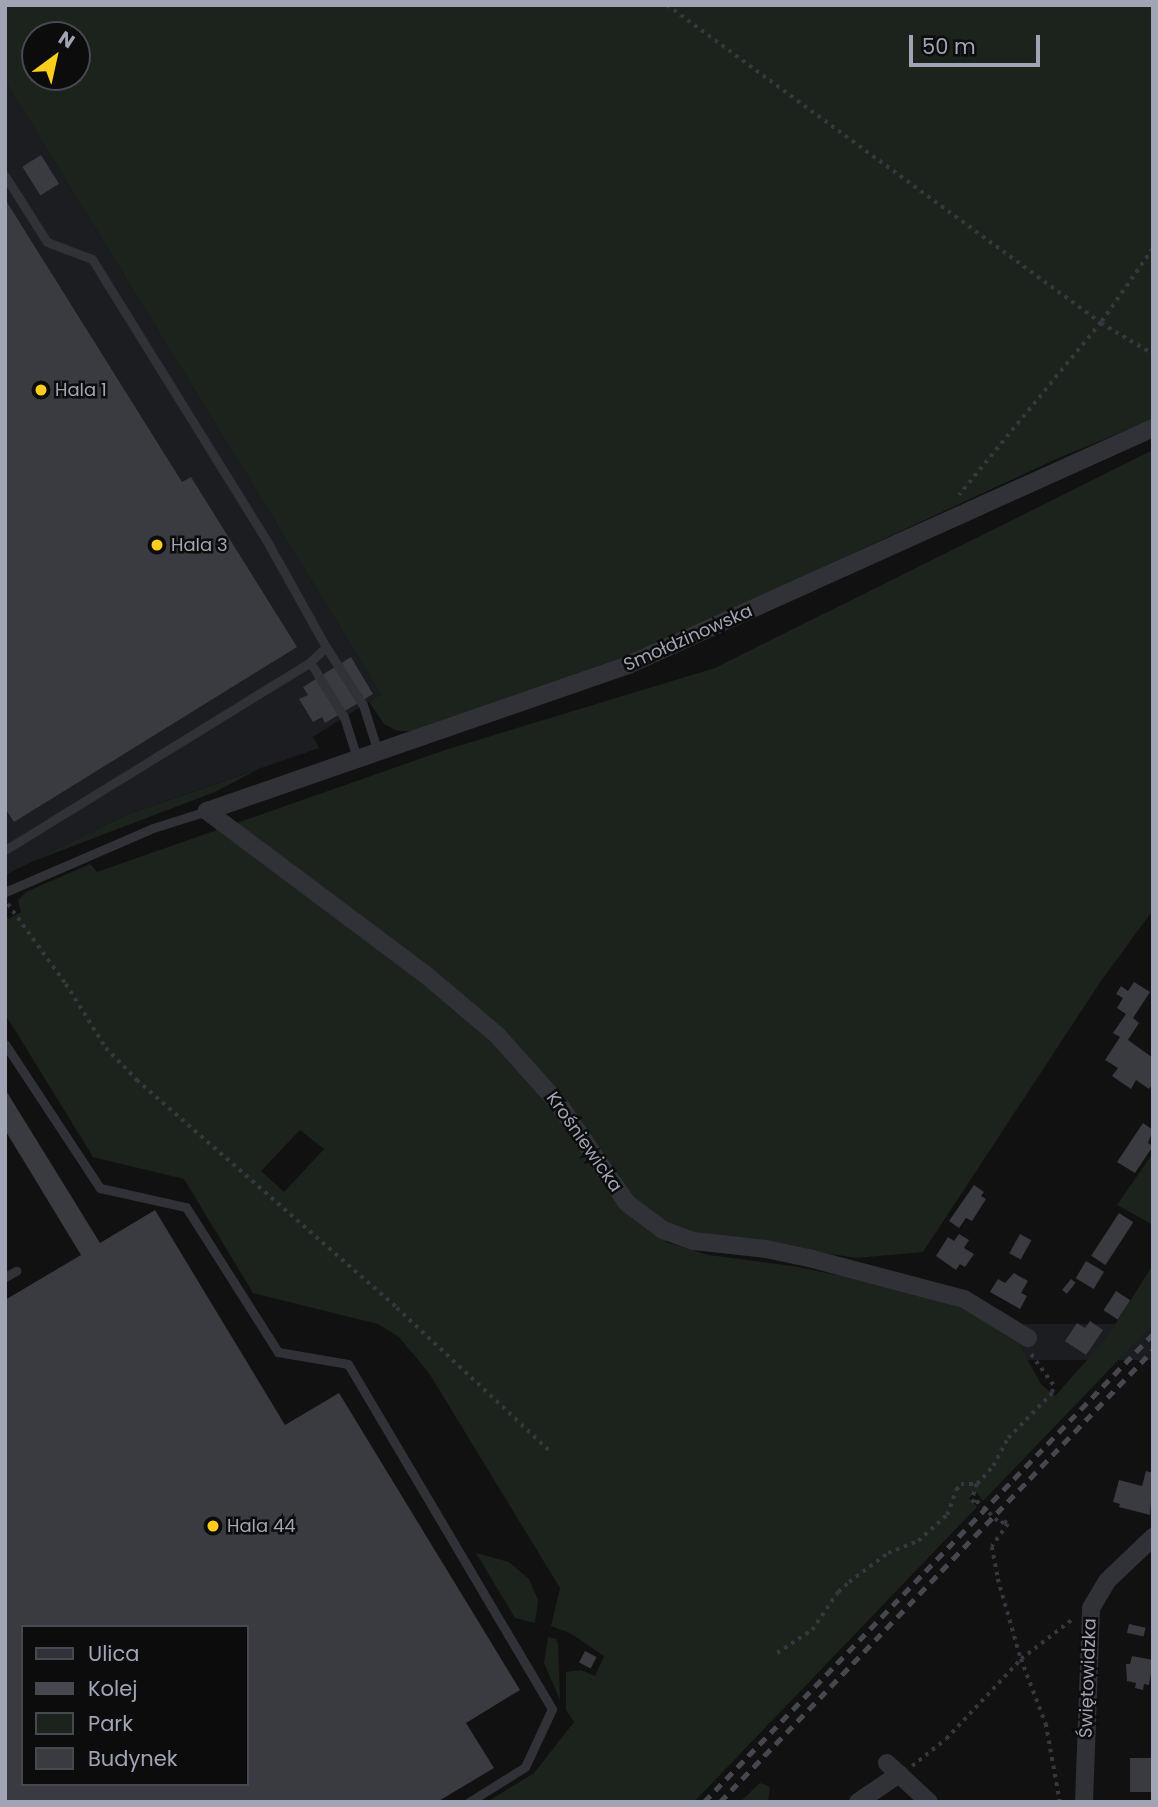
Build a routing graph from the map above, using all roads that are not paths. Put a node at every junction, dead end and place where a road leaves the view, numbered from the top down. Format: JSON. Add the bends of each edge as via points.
{"nodes":[{"id":1,"x":5,"y":176,"type":"edge"},
{"id":2,"x":1153,"y":428,"type":"edge"},
{"id":3,"x":326,"y":648,"type":"junction"},
{"id":4,"x":310,"y":662,"type":"junction"},
{"id":5,"x":378,"y":752,"type":"junction"},
{"id":6,"x":357,"y":758,"type":"junction"},
{"id":7,"x":208,"y":811,"type":"junction"},
{"id":8,"x":6,"y":851,"type":"edge"},
{"id":9,"x":5,"y":892,"type":"edge"},
{"id":10,"x":5,"y":1044,"type":"edge"},
{"id":11,"x":16,"y":1271,"type":"dead end"},
{"id":12,"x":5,"y":1277,"type":"edge"},
{"id":13,"x":1028,"y":1338,"type":"road end"},
{"id":14,"x":1153,"y":1537,"type":"edge"},
{"id":15,"x":469,"y":1802,"type":"edge"},
{"id":16,"x":858,"y":1802,"type":"edge"},
{"id":17,"x":929,"y":1802,"type":"edge"},
{"id":18,"x":1084,"y":1802,"type":"edge"}],
"edges":[{"from":1,"to":3,"type":"lane","via":[[47,242],[92,259],[269,545]]},
{"from":2,"to":5,"type":"street","name":"Smołdzinowska","via":[[628,666]]},
{"from":3,"to":4,"type":"lane"},
{"from":3,"to":5,"type":"lane","via":[[363,705]]},
{"from":4,"to":6,"type":"lane","via":[[344,718]]},
{"from":4,"to":8,"type":"lane"},
{"from":5,"to":6,"type":"street","name":"Smołdzinowska"},
{"from":6,"to":7,"type":"street","name":"Smołdzinowska"},
{"from":7,"to":9,"type":"lane","via":[[142,832]]},
{"from":7,"to":13,"type":"street","name":"Krośniewicka","via":[[498,1035],[558,1103],[627,1203],[663,1230],[693,1241],[813,1259],[964,1299]]},
{"from":10,"to":15,"type":"lane","via":[[100,1188],[186,1207],[278,1352],[348,1364],[552,1709],[525,1767]]},
{"from":11,"to":12,"type":"lane"},
{"from":14,"to":18,"type":"street","name":"Świętowidzka","via":[[1107,1581],[1091,1608]]},
{"from":16,"to":17,"type":"street","via":[[893,1768]]}]}
